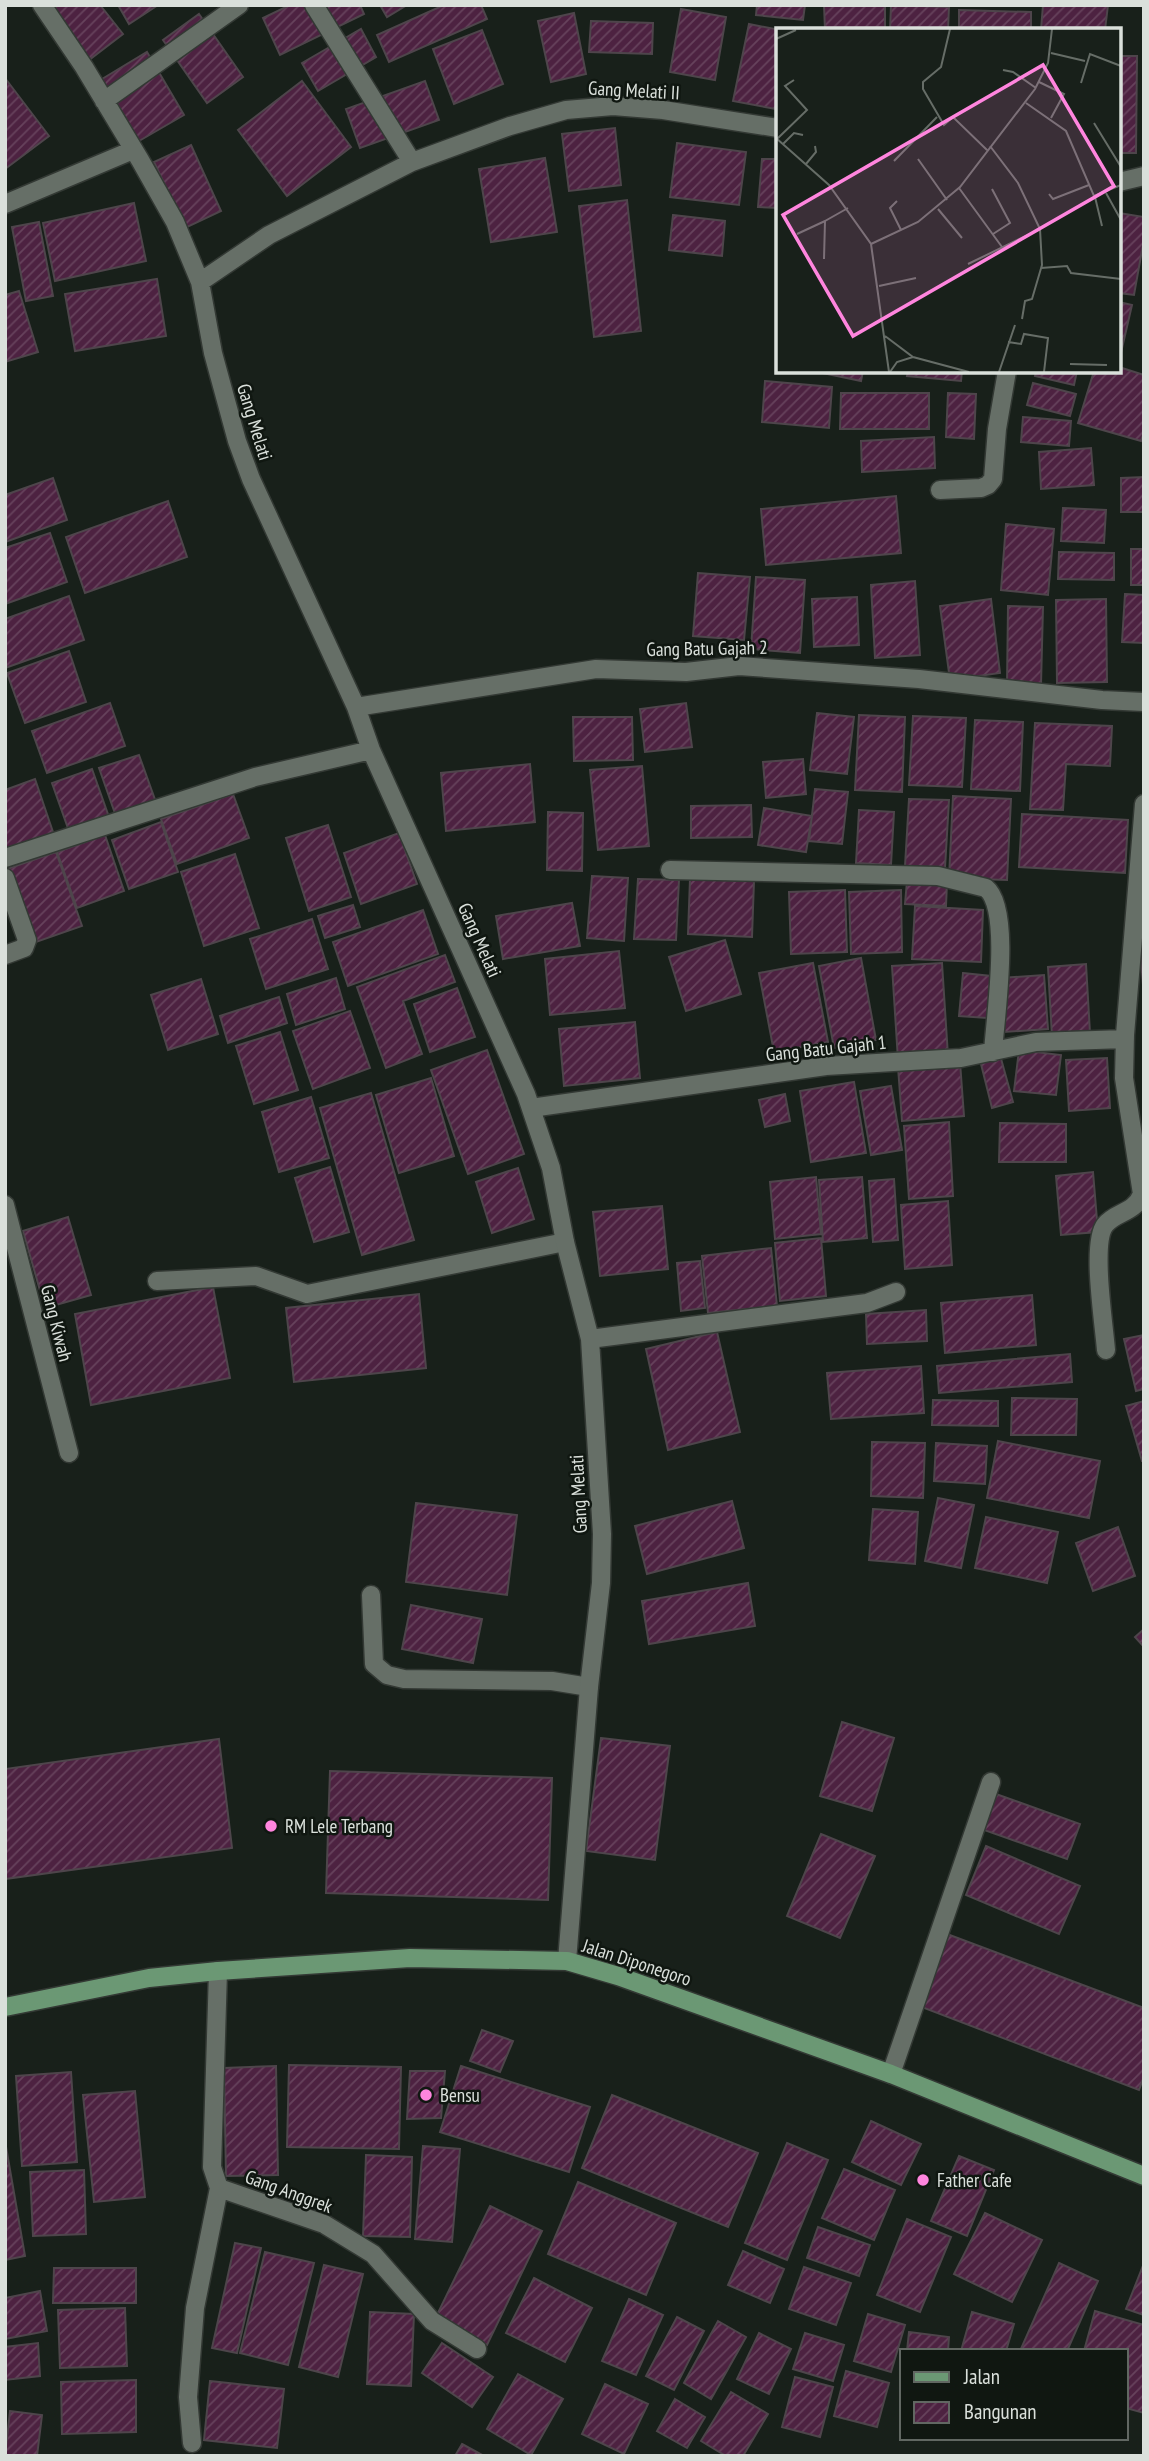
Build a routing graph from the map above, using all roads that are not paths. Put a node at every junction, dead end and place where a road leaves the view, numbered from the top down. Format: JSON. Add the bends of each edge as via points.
{"nodes":[{"id":1,"x":42,"y":5,"type":"edge"},
{"id":2,"x":239,"y":5,"type":"edge"},
{"id":3,"x":314,"y":5,"type":"edge"},
{"id":4,"x":104,"y":101,"type":"junction"},
{"id":5,"x":776,"y":128,"type":"edge"},
{"id":6,"x":133,"y":150,"type":"junction"},
{"id":7,"x":412,"y":162,"type":"junction"},
{"id":8,"x":1144,"y":176,"type":"edge"},
{"id":9,"x":1121,"y":182,"type":"edge"},
{"id":10,"x":5,"y":204,"type":"edge"},
{"id":11,"x":200,"y":282,"type":"junction"},
{"id":12,"x":1007,"y":373,"type":"edge"},
{"id":13,"x":940,"y":490,"type":"dead end"},
{"id":14,"x":1144,"y":702,"type":"edge"},
{"id":15,"x":356,"y":708,"type":"junction"},
{"id":16,"x":371,"y":750,"type":"junction"},
{"id":17,"x":1144,"y":804,"type":"edge"},
{"id":18,"x":5,"y":858,"type":"edge"},
{"id":19,"x":670,"y":870,"type":"dead end"},
{"id":20,"x":5,"y":877,"type":"edge"},
{"id":21,"x":5,"y":955,"type":"edge"},
{"id":22,"x":1125,"y":1039,"type":"junction"},
{"id":23,"x":993,"y":1052,"type":"junction"},
{"id":24,"x":531,"y":1108,"type":"junction"},
{"id":25,"x":5,"y":1205,"type":"edge"},
{"id":26,"x":565,"y":1242,"type":"junction"},
{"id":27,"x":157,"y":1281,"type":"dead end"},
{"id":28,"x":896,"y":1292,"type":"dead end"},
{"id":29,"x":590,"y":1339,"type":"junction"},
{"id":30,"x":1106,"y":1350,"type":"dead end"},
{"id":31,"x":69,"y":1453,"type":"dead end"},
{"id":32,"x":371,"y":1595,"type":"dead end"},
{"id":33,"x":589,"y":1687,"type":"junction"},
{"id":34,"x":991,"y":1782,"type":"dead end"},
{"id":35,"x":567,"y":1962,"type":"junction"},
{"id":36,"x":218,"y":1971,"type":"junction"},
{"id":37,"x":5,"y":2007,"type":"edge"},
{"id":38,"x":891,"y":2074,"type":"junction"},
{"id":39,"x":1144,"y":2176,"type":"edge"},
{"id":40,"x":219,"y":2188,"type":"junction"},
{"id":41,"x":477,"y":2349,"type":"dead end"},
{"id":42,"x":192,"y":2443,"type":"dead end"}],
"edges":[{"from":1,"to":4,"type":"street","name":"Gang Melati"},
{"from":2,"to":4,"type":"street"},
{"from":3,"to":7,"type":"street"},
{"from":4,"to":6,"type":"street","name":"Gang Melati"},
{"from":5,"to":7,"type":"street","name":"Gang Melati II","via":[[663,110],[613,106],[566,110]]},
{"from":6,"to":10,"type":"street"},
{"from":6,"to":11,"type":"street","name":"Gang Melati","via":[[175,222]]},
{"from":7,"to":11,"type":"street","name":"Gang Melati II","via":[[269,235]]},
{"from":8,"to":9,"type":"street"},
{"from":11,"to":15,"type":"street","name":"Gang Melati","via":[[237,441]]},
{"from":12,"to":13,"type":"street","via":[[993,479],[981,488]]},
{"from":14,"to":15,"type":"street","name":"Gang Batu Gajah 2","via":[[739,666],[686,672],[596,669]]},
{"from":15,"to":16,"type":"street","name":"Gang Melati"},
{"from":16,"to":18,"type":"street","via":[[255,777]]},
{"from":16,"to":24,"type":"street","name":"Gang Melati"},
{"from":17,"to":22,"type":"street"},
{"from":19,"to":23,"type":"street","via":[[938,876],[986,888],[998,911],[1001,945]]},
{"from":20,"to":21,"type":"street","via":[[27,940],[24,948]]},
{"from":22,"to":23,"type":"street","name":"Gang Batu Gajah 1","via":[[1036,1042]]},
{"from":22,"to":30,"type":"street","via":[[1124,1078],[1142,1194],[1133,1207],[1106,1223],[1100,1237]]},
{"from":23,"to":24,"type":"street","name":"Gang Batu Gajah 1","via":[[826,1066]]},
{"from":24,"to":26,"type":"street","name":"Gang Melati","via":[[551,1168]]},
{"from":25,"to":31,"type":"street","name":"Gang Kiwah"},
{"from":26,"to":27,"type":"street","via":[[307,1294],[257,1276]]},
{"from":26,"to":29,"type":"street","name":"Gang Melati"},
{"from":28,"to":29,"type":"street","via":[[867,1303]]},
{"from":29,"to":33,"type":"street","name":"Gang Melati","via":[[602,1534]]},
{"from":32,"to":33,"type":"street","via":[[374,1664],[387,1675],[552,1681]]},
{"from":33,"to":35,"type":"street","name":"Gang Melati"},
{"from":34,"to":38,"type":"street"},
{"from":35,"to":36,"type":"main road","name":"Jalan Diponegoro","via":[[410,1958]]},
{"from":35,"to":38,"type":"main road","name":"Jalan Diponegoro"},
{"from":36,"to":37,"type":"main road","name":"Jalan Diponegoro","via":[[149,1978]]},
{"from":36,"to":40,"type":"street","name":"Gang Anggrek","via":[[212,2167]]},
{"from":38,"to":39,"type":"main road","name":"Jalan Diponegoro"},
{"from":40,"to":41,"type":"street","name":"Gang Anggrek","via":[[324,2224],[373,2254],[432,2320]]},
{"from":40,"to":42,"type":"street","via":[[195,2308],[188,2397]]}]}
